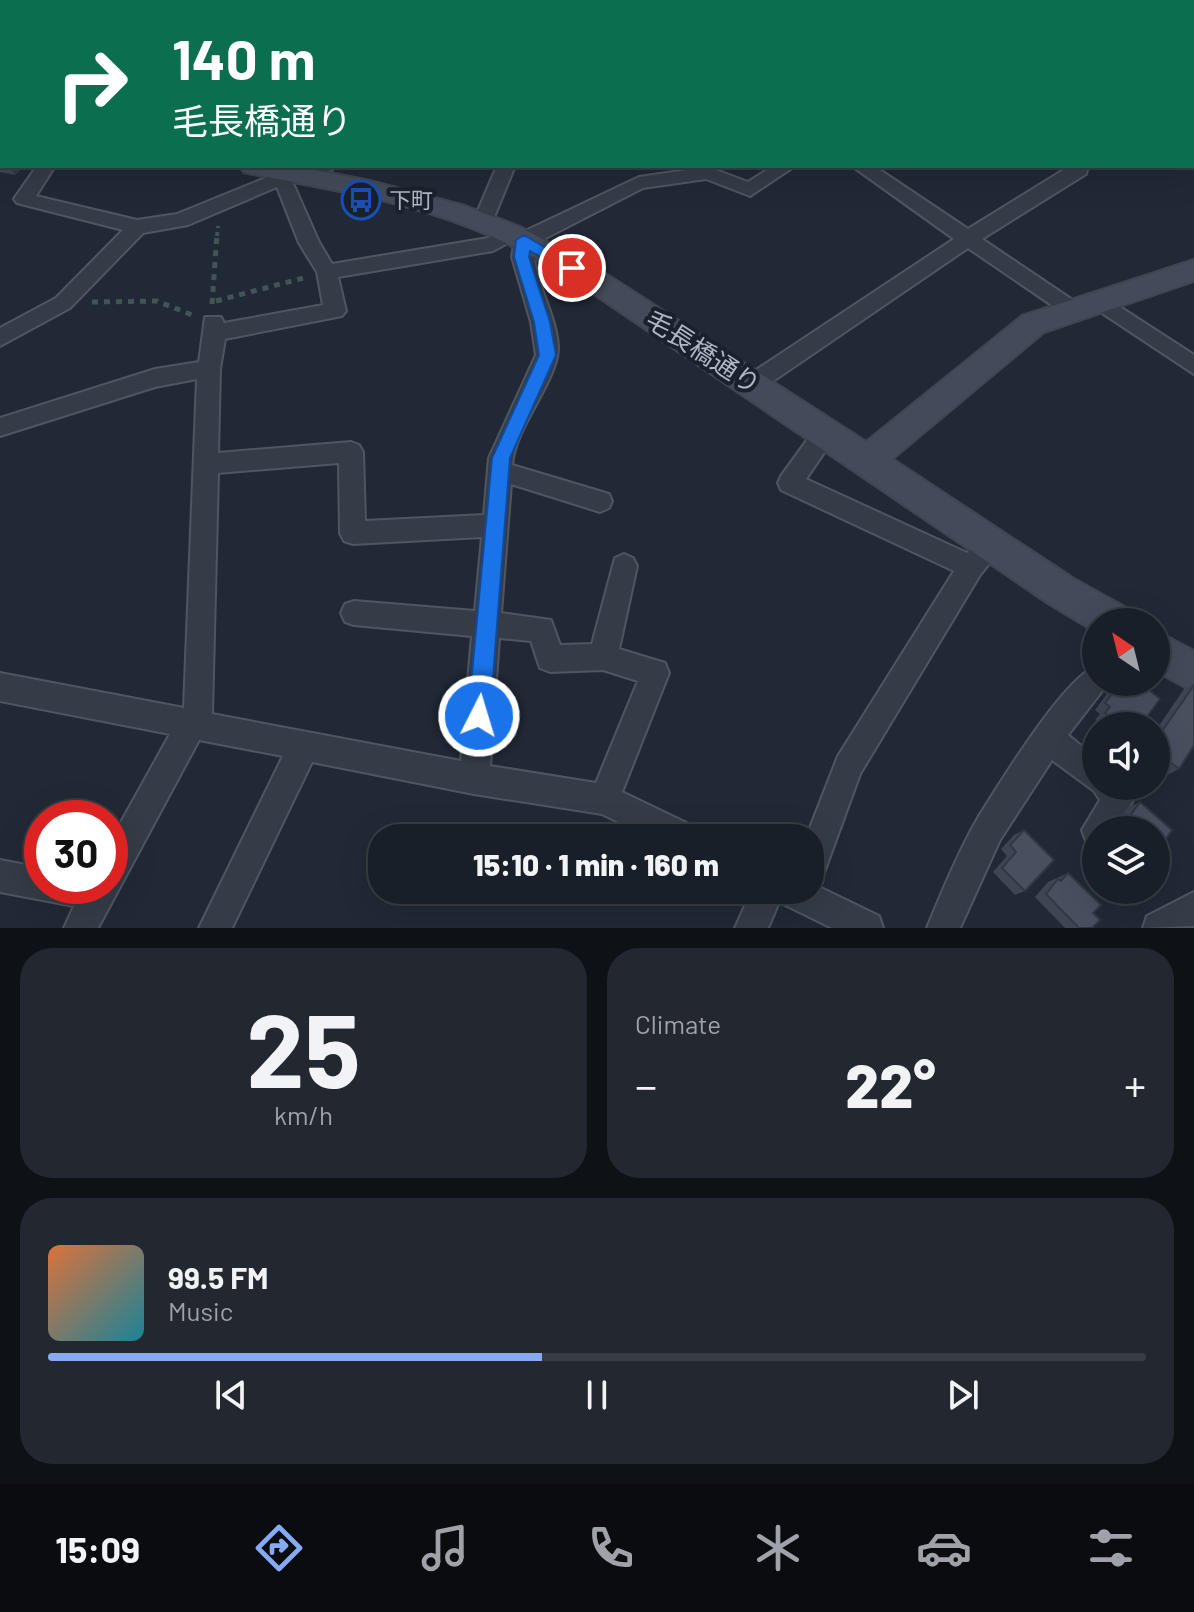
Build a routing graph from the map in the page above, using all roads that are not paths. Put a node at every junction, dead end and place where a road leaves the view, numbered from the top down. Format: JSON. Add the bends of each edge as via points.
{"nodes":[{"id":1,"x":45,"y":168,"type":"edge"},
{"id":2,"x":264,"y":168,"type":"edge"},
{"id":3,"x":315,"y":168,"type":"edge"},
{"id":4,"x":506,"y":168,"type":"edge"},
{"id":5,"x":783,"y":168,"type":"edge"},
{"id":6,"x":862,"y":168,"type":"edge"},
{"id":7,"x":1079,"y":168,"type":"edge"},
{"id":8,"x":290,"y":173,"type":"edge"},
{"id":9,"x":0,"y":197,"type":"edge"},
{"id":10,"x":24,"y":199,"type":"junction"},
{"id":11,"x":137,"y":227,"type":"junction"},
{"id":12,"x":505,"y":232,"type":"junction"},
{"id":13,"x":969,"y":238,"type":"junction"},
{"id":14,"x":1194,"y":270,"type":"edge"},
{"id":15,"x":327,"y":272,"type":"junction"},
{"id":16,"x":1086,"y":306,"type":"junction"},
{"id":17,"x":0,"y":338,"type":"edge"},
{"id":18,"x":1194,"y":366,"type":"edge"},
{"id":19,"x":209,"y":369,"type":"junction"},
{"id":20,"x":752,"y":384,"type":"junction"},
{"id":21,"x":0,"y":427,"type":"edge"},
{"id":22,"x":826,"y":432,"type":"junction"},
{"id":23,"x":868,"y":460,"type":"junction"},
{"id":24,"x":206,"y":464,"type":"junction"},
{"id":25,"x":500,"y":471,"type":"junction"},
{"id":26,"x":600,"y":501,"type":"dead end"},
{"id":27,"x":496,"y":525,"type":"junction"},
{"id":28,"x":981,"y":556,"type":"junction"},
{"id":29,"x":624,"y":566,"type":"dead end"},
{"id":30,"x":1086,"y":608,"type":"edge"},
{"id":31,"x":354,"y":613,"type":"dead end"},
{"id":32,"x":487,"y":622,"type":"junction"},
{"id":33,"x":603,"y":657,"type":"junction"},
{"id":34,"x":0,"y":687,"type":"edge"},
{"id":35,"x":1084,"y":696,"type":"edge"},
{"id":36,"x":191,"y":724,"type":"junction"},
{"id":37,"x":1050,"y":739,"type":"junction"},
{"id":38,"x":304,"y":746,"type":"junction"},
{"id":39,"x":1082,"y":765,"type":"edge"},
{"id":40,"x":474,"y":779,"type":"junction"},
{"id":41,"x":604,"y":799,"type":"junction"},
{"id":42,"x":655,"y":824,"type":"edge"},
{"id":43,"x":824,"y":827,"type":"edge"},
{"id":44,"x":128,"y":841,"type":"edge"},
{"id":45,"x":0,"y":876,"type":"edge"},
{"id":46,"x":24,"y":881,"type":"edge"},
{"id":47,"x":824,"y":901,"type":"edge"},
{"id":48,"x":93,"y":904,"type":"edge"},
{"id":49,"x":762,"y":904,"type":"edge"},
{"id":50,"x":1194,"y":908,"type":"edge"},
{"id":51,"x":80,"y":928,"type":"edge"},
{"id":52,"x":215,"y":928,"type":"edge"},
{"id":53,"x":751,"y":928,"type":"edge"},
{"id":54,"x":867,"y":928,"type":"edge"},
{"id":55,"x":943,"y":928,"type":"edge"},
{"id":56,"x":1159,"y":928,"type":"edge"}],
"edges":[{"from":1,"to":10,"type":"street"},
{"from":2,"to":8,"type":"street","name":"毛長橋通り"},
{"from":3,"to":8,"type":"street"},
{"from":4,"to":12,"type":"street"},
{"from":5,"to":12,"type":"street","via":[[750,190],[708,173],[639,183]]},
{"from":6,"to":13,"type":"street"},
{"from":7,"to":13,"type":"street"},
{"from":8,"to":11,"type":"street","via":[[181,220]]},
{"from":8,"to":12,"type":"street","name":"毛長橋通り","via":[[389,195]]},
{"from":8,"to":15,"type":"street","via":[[309,243]]},
{"from":9,"to":10,"type":"street"},
{"from":10,"to":11,"type":"street"},
{"from":11,"to":17,"type":"street","via":[[63,303]]},
{"from":12,"to":15,"type":"street","via":[[493,244]]},
{"from":12,"to":20,"type":"street","name":"毛長橋通り","via":[[572,268]]},
{"from":12,"to":25,"type":"street","via":[[522,257],[547,355]]},
{"from":13,"to":16,"type":"street"},
{"from":13,"to":20,"type":"street"},
{"from":14,"to":16,"type":"street"},
{"from":15,"to":19,"type":"street","via":[[335,311],[213,320]]},
{"from":16,"to":18,"type":"street"},
{"from":16,"to":23,"type":"street","via":[[1033,324]]},
{"from":19,"to":21,"type":"street","via":[[155,378]]},
{"from":19,"to":24,"type":"street"},
{"from":20,"to":22,"type":"street","name":"毛長橋通り"},
{"from":22,"to":23,"type":"street","name":"毛長橋通り"},
{"from":22,"to":28,"type":"street","via":[[790,483]]},
{"from":23,"to":28,"type":"street","name":"毛長橋通り"},
{"from":24,"to":27,"type":"street","via":[[351,452],[353,533]]},
{"from":24,"to":36,"type":"street","via":[[198,712]]},
{"from":25,"to":26,"type":"street"},
{"from":25,"to":27,"type":"street"},
{"from":27,"to":32,"type":"street"},
{"from":28,"to":30,"type":"street","name":"毛長橋通り"},
{"from":28,"to":43,"type":"street","via":[[848,766]]},
{"from":29,"to":33,"type":"street"},
{"from":31,"to":32,"type":"street"},
{"from":32,"to":33,"type":"street","via":[[541,629],[550,659]]},
{"from":32,"to":40,"type":"street"},
{"from":33,"to":41,"type":"street","via":[[655,673]]},
{"from":34,"to":36,"type":"street"},
{"from":35,"to":37,"type":"street"},
{"from":36,"to":38,"type":"street"},
{"from":36,"to":44,"type":"street"},
{"from":37,"to":39,"type":"street"},
{"from":37,"to":55,"type":"street","via":[[989,829]]},
{"from":38,"to":40,"type":"street"},
{"from":38,"to":52,"type":"street"},
{"from":40,"to":41,"type":"street"},
{"from":41,"to":42,"type":"street"},
{"from":45,"to":46,"type":"street"},
{"from":47,"to":54,"type":"street"},
{"from":48,"to":51,"type":"street"},
{"from":49,"to":53,"type":"street"},
{"from":50,"to":56,"type":"street"}]}
